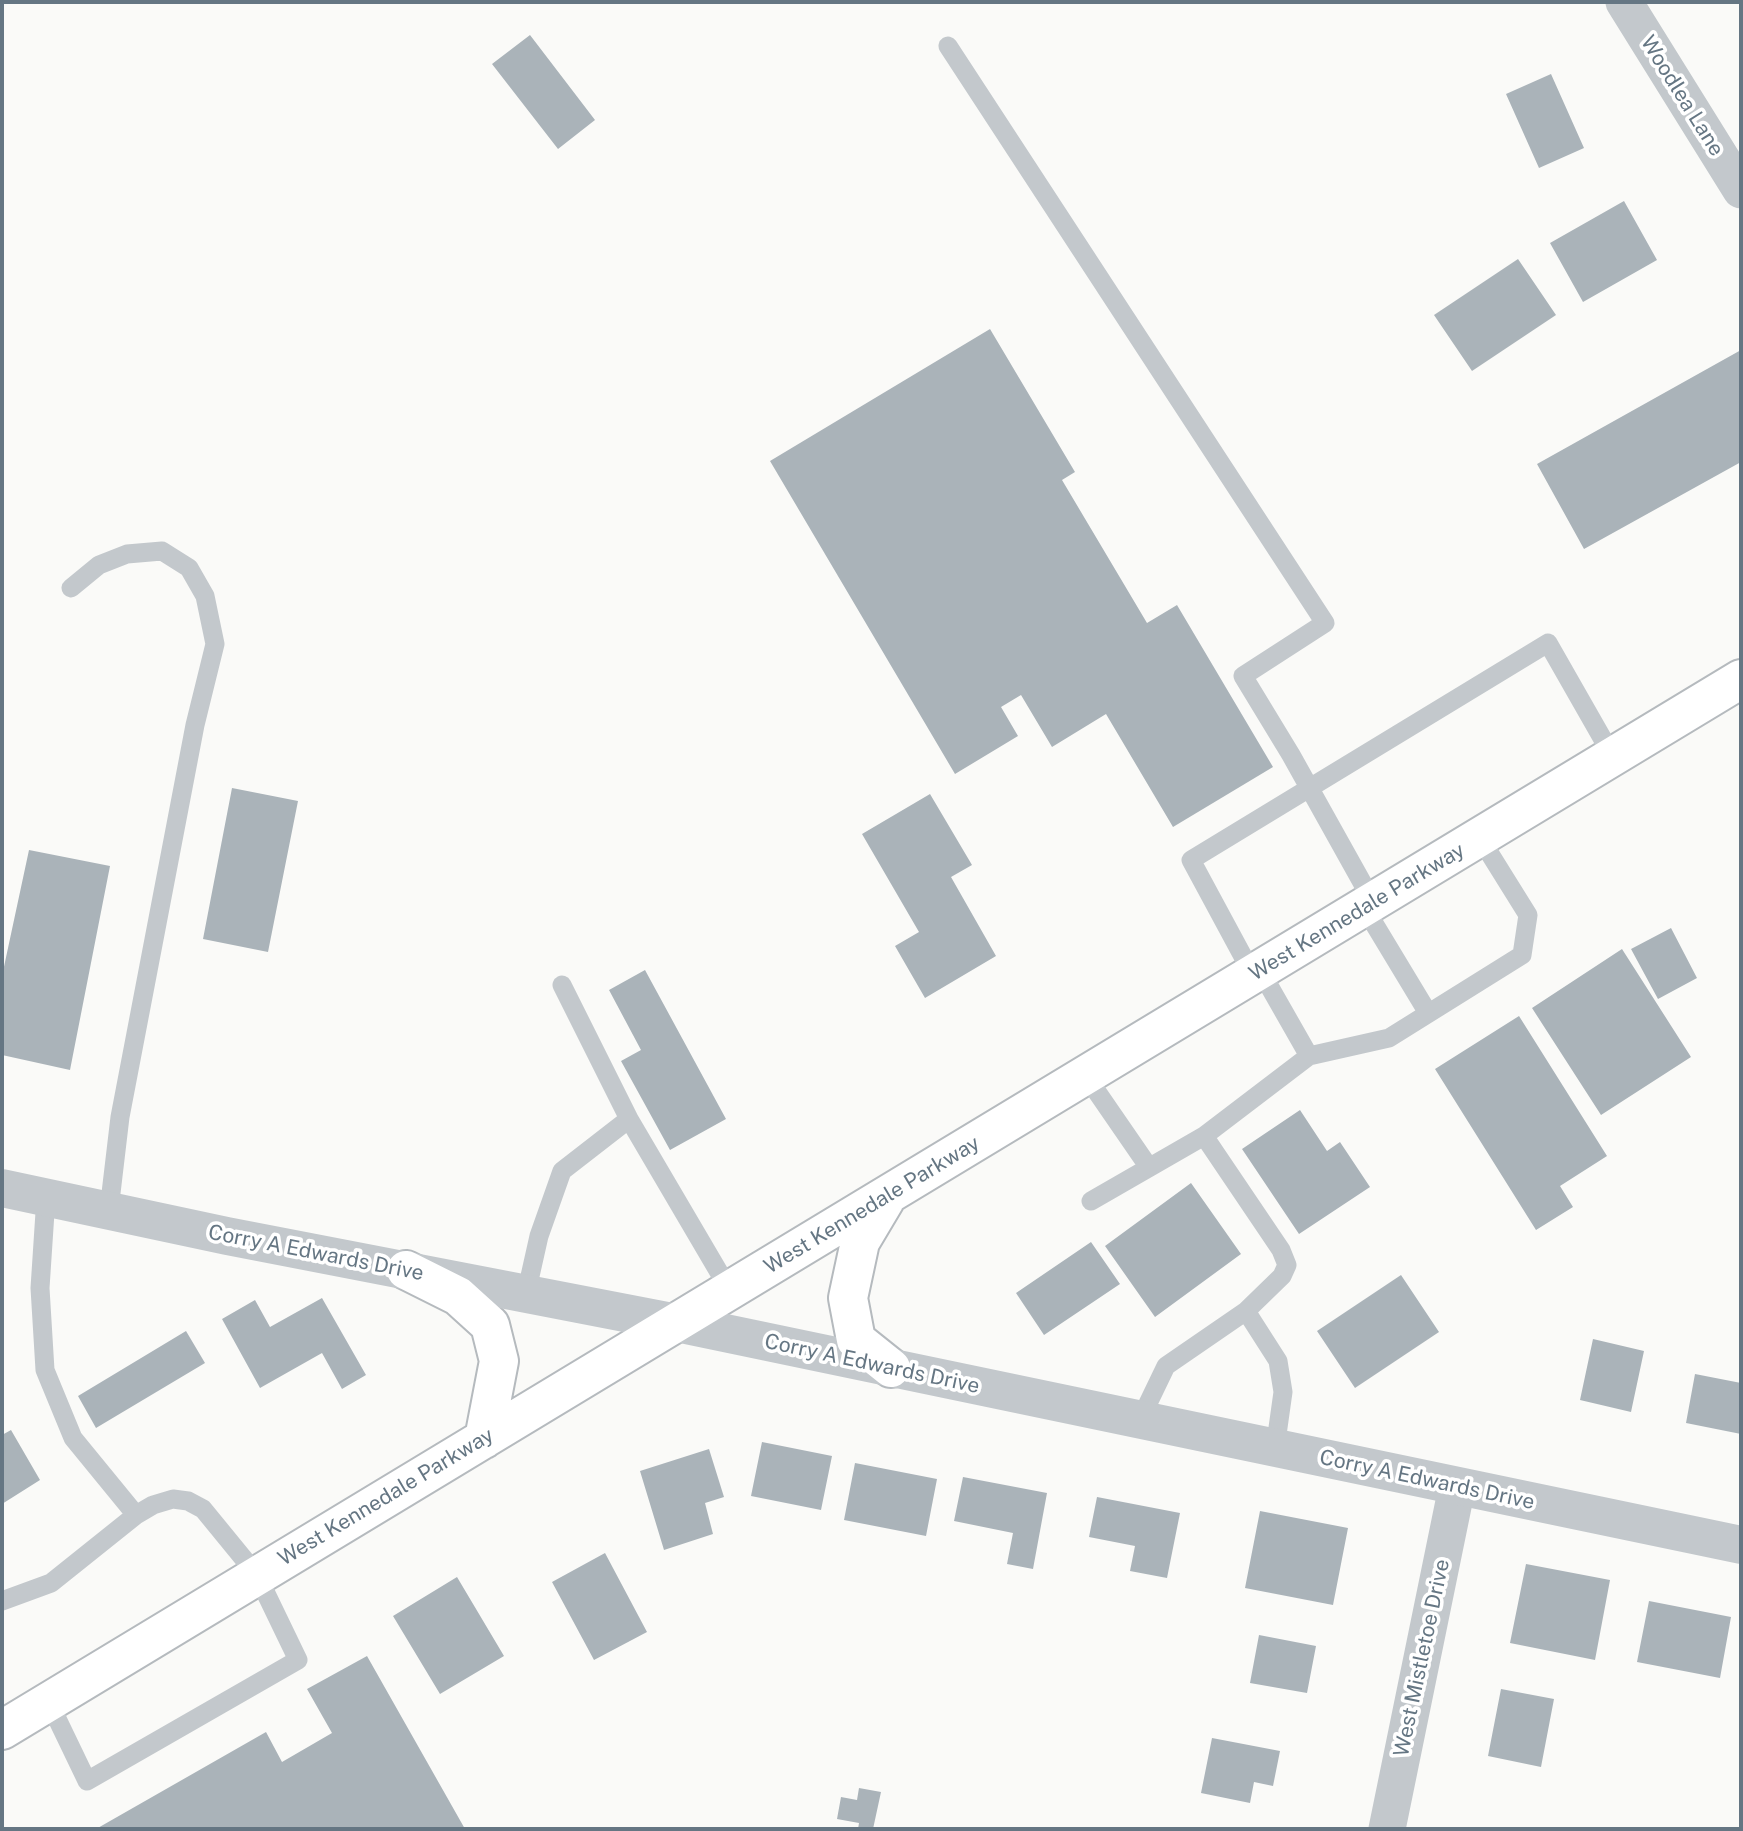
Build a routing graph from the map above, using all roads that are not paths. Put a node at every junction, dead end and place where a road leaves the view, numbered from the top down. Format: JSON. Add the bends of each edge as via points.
{"nodes":[{"id":1,"x":1624,"y":2,"type":"edge"},
{"id":2,"x":948,"y":46,"type":"dead end"},
{"id":3,"x":1741,"y":190,"type":"edge"},
{"id":4,"x":71,"y":588,"type":"dead end"},
{"id":5,"x":1741,"y":679,"type":"edge"},
{"id":6,"x":1614,"y":757,"type":"junction"},
{"id":7,"x":1310,"y":788,"type":"junction"},
{"id":8,"x":1480,"y":838,"type":"junction"},
{"id":9,"x":1369,"y":905,"type":"junction"},
{"id":10,"x":1257,"y":972,"type":"junction"},
{"id":11,"x":562,"y":985,"type":"dead end"},
{"id":12,"x":1428,"y":1013,"type":"junction"},
{"id":13,"x":1309,"y":1056,"type":"junction"},
{"id":14,"x":1086,"y":1076,"type":"junction"},
{"id":15,"x":629,"y":1119,"type":"junction"},
{"id":16,"x":1204,"y":1136,"type":"junction"},
{"id":17,"x":1148,"y":1166,"type":"junction"},
{"id":18,"x":2,"y":1188,"type":"edge"},
{"id":19,"x":888,"y":1195,"type":"junction"},
{"id":20,"x":46,"y":1197,"type":"junction"},
{"id":21,"x":1091,"y":1201,"type":"dead end"},
{"id":22,"x":109,"y":1210,"type":"junction"},
{"id":23,"x":406,"y":1270,"type":"junction"},
{"id":24,"x":730,"y":1292,"type":"junction"},
{"id":25,"x":526,"y":1294,"type":"junction"},
{"id":26,"x":1246,"y":1311,"type":"junction"},
{"id":27,"x":677,"y":1323,"type":"junction"},
{"id":28,"x":891,"y":1368,"type":"junction"},
{"id":29,"x":1140,"y":1420,"type":"junction"},
{"id":30,"x":484,"y":1439,"type":"junction"},
{"id":31,"x":1275,"y":1449,"type":"junction"},
{"id":32,"x":1457,"y":1487,"type":"junction"},
{"id":33,"x":136,"y":1515,"type":"junction"},
{"id":34,"x":1741,"y":1545,"type":"edge"},
{"id":35,"x":257,"y":1574,"type":"junction"},
{"id":36,"x":2,"y":1601,"type":"edge"},
{"id":37,"x":49,"y":1702,"type":"junction"},
{"id":38,"x":2,"y":1730,"type":"edge"},
{"id":39,"x":1387,"y":1829,"type":"edge"}],
"edges":[{"from":1,"to":3,"type":"street","name":"Woodlea Lane"},
{"from":2,"to":7,"type":"lane","via":[[1325,623],[1243,676]]},
{"from":4,"to":22,"type":"lane","via":[[99,565],[127,554],[162,551],[195,577],[205,596],[215,645],[195,725],[120,1117]]},
{"from":5,"to":6,"type":"main road","name":"West Kennedale Parkway"},
{"from":6,"to":7,"type":"lane","via":[[1548,643]]},
{"from":6,"to":8,"type":"main road","name":"West Kennedale Parkway"},
{"from":7,"to":9,"type":"lane"},
{"from":7,"to":10,"type":"lane","via":[[1191,860]]},
{"from":8,"to":9,"type":"main road","name":"West Kennedale Parkway"},
{"from":8,"to":12,"type":"lane","via":[[1528,915],[1522,956]]},
{"from":9,"to":10,"type":"main road","name":"West Kennedale Parkway"},
{"from":9,"to":12,"type":"lane"},
{"from":10,"to":13,"type":"lane"},
{"from":10,"to":14,"type":"main road","name":"West Kennedale Parkway"},
{"from":11,"to":15,"type":"lane"},
{"from":12,"to":13,"type":"lane","via":[[1389,1038]]},
{"from":13,"to":16,"type":"lane"},
{"from":14,"to":17,"type":"lane"},
{"from":14,"to":19,"type":"main road","name":"West Kennedale Parkway"},
{"from":15,"to":24,"type":"lane"},
{"from":15,"to":25,"type":"lane","via":[[562,1171],[539,1236]]},
{"from":16,"to":17,"type":"lane"},
{"from":16,"to":26,"type":"lane","via":[[1287,1265],[1282,1276]]},
{"from":17,"to":21,"type":"lane"},
{"from":18,"to":20,"type":"street","name":"Corry A Edwards Drive"},
{"from":19,"to":24,"type":"main road","name":"West Kennedale Parkway"},
{"from":19,"to":28,"type":"main road","via":[[860,1242],[848,1298],[856,1340]]},
{"from":20,"to":22,"type":"street","name":"Corry A Edwards Drive"},
{"from":20,"to":33,"type":"lane","via":[[40,1288],[45,1370],[73,1438]]},
{"from":22,"to":23,"type":"street","name":"Corry A Edwards Drive"},
{"from":23,"to":25,"type":"street","name":"Corry A Edwards Drive"},
{"from":23,"to":30,"type":"main road","via":[[458,1296],[490,1325],[499,1361]]},
{"from":24,"to":27,"type":"main road","name":"West Kennedale Parkway"},
{"from":25,"to":27,"type":"street","name":"Corry A Edwards Drive"},
{"from":26,"to":29,"type":"lane","via":[[1166,1366]]},
{"from":26,"to":31,"type":"lane","via":[[1278,1361],[1283,1392]]},
{"from":27,"to":28,"type":"street","name":"Corry A Edwards Drive"},
{"from":27,"to":30,"type":"main road","name":"West Kennedale Parkway"},
{"from":28,"to":29,"type":"street","name":"Corry A Edwards Drive"},
{"from":29,"to":31,"type":"street","name":"Corry A Edwards Drive"},
{"from":30,"to":35,"type":"main road","name":"West Kennedale Parkway"},
{"from":31,"to":32,"type":"street","name":"Corry A Edwards Drive"},
{"from":32,"to":34,"type":"street","name":"Corry A Edwards Drive"},
{"from":32,"to":39,"type":"street","name":"West Mistletoe Drive"},
{"from":33,"to":35,"type":"lane","via":[[173,1499],[188,1501],[203,1509]]},
{"from":33,"to":36,"type":"lane","via":[[51,1583]]},
{"from":35,"to":37,"type":"main road","name":"West Kennedale Parkway"},
{"from":35,"to":37,"type":"lane","via":[[298,1660],[88,1781]]},
{"from":37,"to":38,"type":"main road","name":"West Kennedale Parkway"}]}
